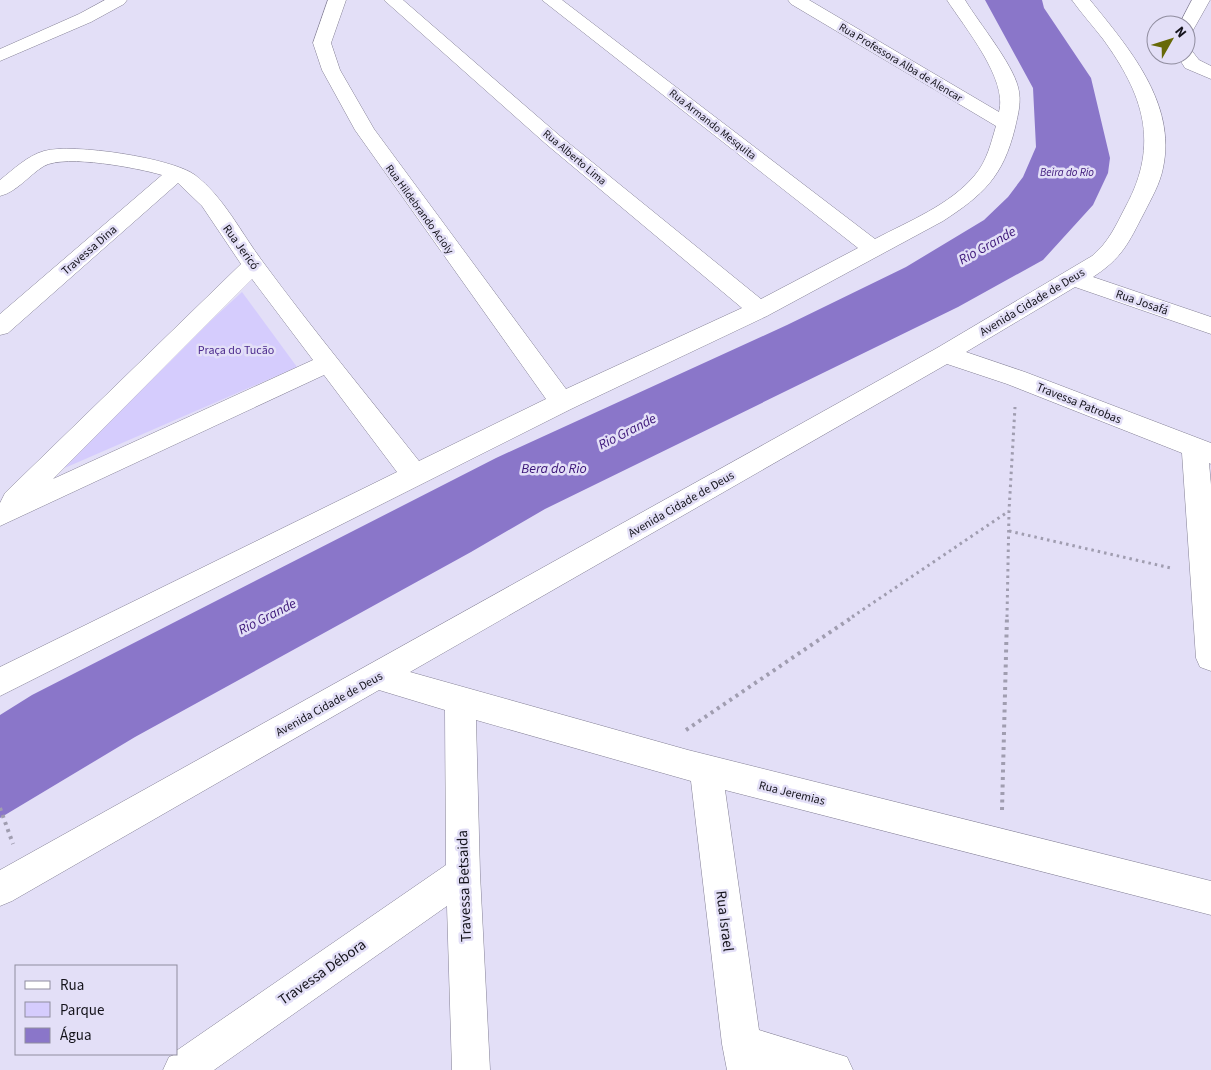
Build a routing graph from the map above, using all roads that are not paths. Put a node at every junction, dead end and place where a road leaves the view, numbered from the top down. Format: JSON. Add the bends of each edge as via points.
{"nodes":[{"id":1,"x":118,"y":0,"type":"edge"},
{"id":2,"x":393,"y":0,"type":"edge"},
{"id":3,"x":551,"y":0,"type":"edge"},
{"id":4,"x":797,"y":0,"type":"edge"},
{"id":5,"x":956,"y":0,"type":"edge"},
{"id":6,"x":1080,"y":0,"type":"edge"},
{"id":7,"x":1201,"y":0,"type":"edge"},
{"id":8,"x":340,"y":1,"type":"edge"},
{"id":9,"x":1193,"y":15,"type":"edge"},
{"id":10,"x":0,"y":56,"type":"edge"},
{"id":11,"x":1194,"y":65,"type":"edge"},
{"id":12,"x":1211,"y":73,"type":"edge"},
{"id":13,"x":1006,"y":124,"type":"junction"},
{"id":14,"x":177,"y":173,"type":"junction"},
{"id":15,"x":0,"y":190,"type":"edge"},
{"id":16,"x":874,"y":249,"type":"junction"},
{"id":17,"x":253,"y":265,"type":"junction"},
{"id":18,"x":1074,"y":278,"type":"junction"},
{"id":19,"x":759,"y":310,"type":"junction"},
{"id":20,"x":1211,"y":326,"type":"edge"},
{"id":21,"x":0,"y":328,"type":"edge"},
{"id":22,"x":945,"y":354,"type":"junction"},
{"id":23,"x":329,"y":363,"type":"junction"},
{"id":24,"x":562,"y":402,"type":"junction"},
{"id":25,"x":1203,"y":452,"type":"edge"},
{"id":26,"x":415,"y":476,"type":"junction"},
{"id":27,"x":0,"y":515,"type":"edge"},
{"id":28,"x":1211,"y":658,"type":"edge"},
{"id":29,"x":377,"y":676,"type":"junction"},
{"id":30,"x":2,"y":678,"type":"edge"},
{"id":31,"x":460,"y":702,"type":"junction"},
{"id":32,"x":706,"y":771,"type":"junction"},
{"id":33,"x":463,"y":874,"type":"junction"},
{"id":34,"x":0,"y":889,"type":"edge"},
{"id":35,"x":1211,"y":898,"type":"edge"},
{"id":36,"x":221,"y":1056,"type":"edge"},
{"id":37,"x":743,"y":1057,"type":"edge"},
{"id":38,"x":182,"y":1070,"type":"edge"},
{"id":39,"x":471,"y":1070,"type":"edge"},
{"id":40,"x":834,"y":1070,"type":"edge"}],
"edges":[{"from":1,"to":10,"type":"street"},
{"from":2,"to":19,"type":"street","name":"Rua Alberto Lima","via":[[553,140]]},
{"from":3,"to":16,"type":"street","name":"Rua Armando Mesquita"},
{"from":4,"to":13,"type":"street","name":"Rua Professora Alba de Alencar"},
{"from":5,"to":13,"type":"street","via":[[1004,74],[1011,104]]},
{"from":6,"to":18,"type":"street","name":"Avenida Cidade de Deus","via":[[1114,40],[1141,83],[1156,132],[1154,161],[1144,192],[1122,234],[1109,255]]},
{"from":7,"to":9,"type":"street"},
{"from":8,"to":24,"type":"street","name":"Rua Hildebrando Acioly","via":[[322,43],[331,70],[365,130]]},
{"from":11,"to":12,"type":"street"},
{"from":13,"to":16,"type":"street","via":[[999,151],[984,178],[962,199]]},
{"from":14,"to":15,"type":"street","name":"Rua Jericó","via":[[65,154],[42,160]]},
{"from":14,"to":17,"type":"street","name":"Rua Jericó","via":[[205,196]]},
{"from":14,"to":21,"type":"street","name":"Travessa Dina"},
{"from":16,"to":19,"type":"street"},
{"from":17,"to":23,"type":"street","name":"Rua Jericó"},
{"from":17,"to":27,"type":"street"},
{"from":18,"to":20,"type":"street","name":"Rua Josafá"},
{"from":18,"to":22,"type":"street","name":"Avenida Cidade de Deus"},
{"from":19,"to":24,"type":"street"},
{"from":22,"to":25,"type":"street","name":"Travessa Patrobas","via":[[1016,378]]},
{"from":22,"to":29,"type":"street","name":"Avenida Cidade de Deus"},
{"from":23,"to":26,"type":"street","name":"Rua Jericó"},
{"from":23,"to":27,"type":"street"},
{"from":24,"to":26,"type":"street"},
{"from":25,"to":28,"type":"street","via":[[1204,575]]},
{"from":26,"to":30,"type":"street"},
{"from":29,"to":31,"type":"street","name":"Rua Jeremias"},
{"from":29,"to":34,"type":"street","name":"Avenida Cidade de Deus"},
{"from":31,"to":32,"type":"street","name":"Rua Jeremias"},
{"from":31,"to":33,"type":"street","name":"Travessa Betsaida"},
{"from":32,"to":35,"type":"street","name":"Rua Jeremias"},
{"from":32,"to":37,"type":"street","name":"Rua Israel"},
{"from":33,"to":36,"type":"street","name":"Travessa Débora"},
{"from":33,"to":39,"type":"street","name":"Travessa Betsaida"},
{"from":36,"to":38,"type":"street","name":"Travessa Débora"},
{"from":37,"to":40,"type":"street"}]}
